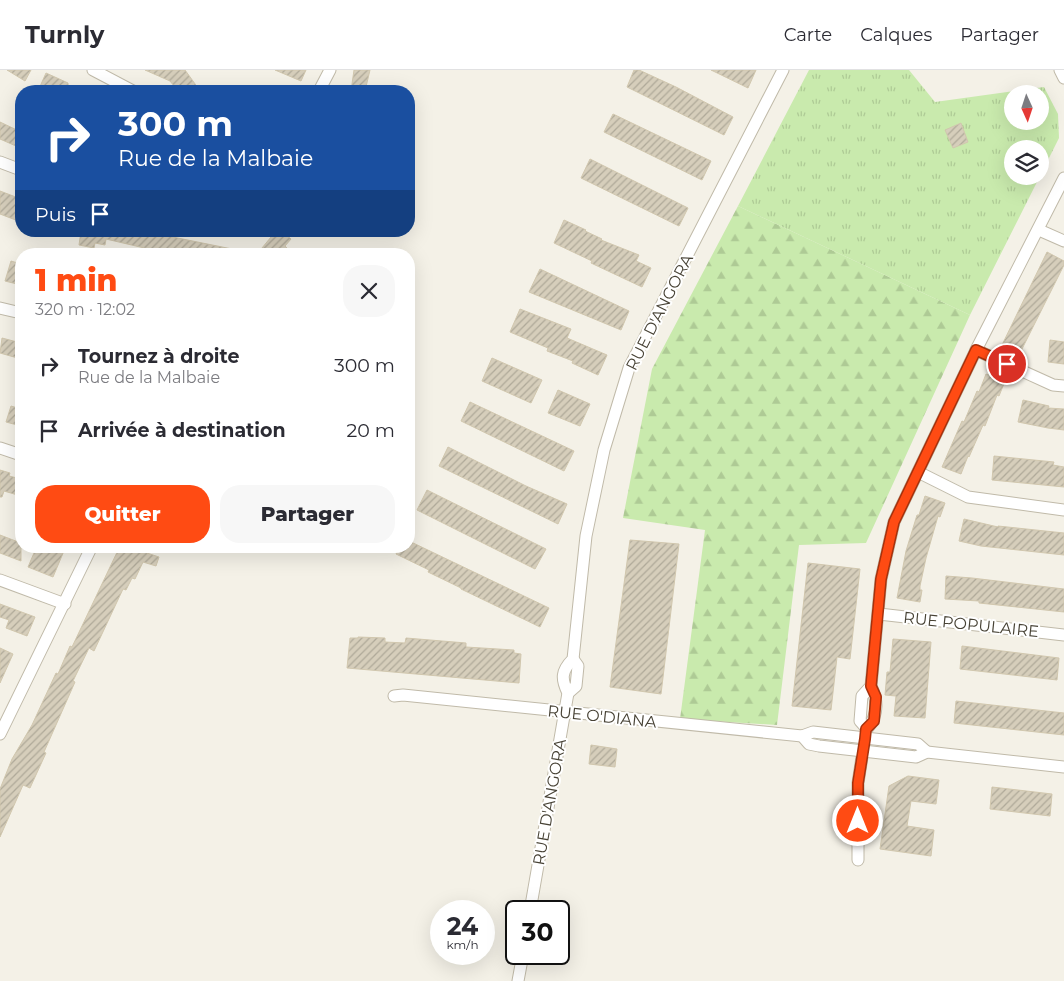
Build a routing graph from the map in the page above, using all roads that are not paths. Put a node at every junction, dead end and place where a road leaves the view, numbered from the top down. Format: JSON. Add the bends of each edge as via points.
{"nodes":[{"id":1,"x":93,"y":70,"type":"edge"},
{"id":2,"x":330,"y":70,"type":"edge"},
{"id":3,"x":783,"y":70,"type":"edge"},
{"id":4,"x":1060,"y":70,"type":"edge"},
{"id":5,"x":1064,"y":78,"type":"edge"},
{"id":6,"x":122,"y":85,"type":"edge"},
{"id":7,"x":322,"y":85,"type":"edge"},
{"id":8,"x":0,"y":162,"type":"edge"},
{"id":9,"x":15,"y":168,"type":"edge"},
{"id":10,"x":1064,"y":178,"type":"edge"},
{"id":11,"x":1039,"y":230,"type":"junction"},
{"id":12,"x":1064,"y":241,"type":"edge"},
{"id":13,"x":0,"y":308,"type":"edge"},
{"id":14,"x":15,"y":312,"type":"edge"},
{"id":15,"x":976,"y":350,"type":"junction"},
{"id":16,"x":1064,"y":386,"type":"edge"},
{"id":17,"x":0,"y":448,"type":"edge"},
{"id":18,"x":15,"y":453,"type":"edge"},
{"id":19,"x":918,"y":472,"type":"junction"},
{"id":20,"x":1064,"y":510,"type":"edge"},
{"id":21,"x":89,"y":553,"type":"edge"},
{"id":22,"x":0,"y":580,"type":"edge"},
{"id":23,"x":65,"y":604,"type":"junction"},
{"id":24,"x":879,"y":614,"type":"junction"},
{"id":25,"x":1064,"y":635,"type":"edge"},
{"id":26,"x":399,"y":695,"type":"dead end"},
{"id":27,"x":564,"y":712,"type":"junction"},
{"id":28,"x":0,"y":734,"type":"edge"},
{"id":29,"x":866,"y":734,"type":"junction"},
{"id":30,"x":802,"y":736,"type":"junction"},
{"id":31,"x":863,"y":752,"type":"junction"},
{"id":32,"x":927,"y":752,"type":"junction"},
{"id":33,"x":1064,"y":767,"type":"edge"},
{"id":34,"x":858,"y":860,"type":"dead end"},
{"id":35,"x":532,"y":900,"type":"edge"},
{"id":36,"x":521,"y":965,"type":"edge"},
{"id":37,"x":518,"y":981,"type":"edge"}],
"edges":[{"from":1,"to":6,"type":"street"},
{"from":2,"to":7,"type":"street"},
{"from":3,"to":27,"type":"street","name":"RUE D'ANGORA","via":[[629,368],[604,450],[586,536],[573,659],[564,667],[563,682],[568,693]]},
{"from":4,"to":5,"type":"street"},
{"from":8,"to":9,"type":"street"},
{"from":10,"to":11,"type":"street"},
{"from":11,"to":12,"type":"street"},
{"from":11,"to":15,"type":"street"},
{"from":13,"to":14,"type":"street"},
{"from":15,"to":16,"type":"street","via":[[1053,385]]},
{"from":15,"to":19,"type":"street"},
{"from":17,"to":18,"type":"street"},
{"from":19,"to":20,"type":"street","via":[[968,497]]},
{"from":19,"to":24,"type":"street","via":[[894,522],[881,579]]},
{"from":21,"to":23,"type":"street"},
{"from":22,"to":23,"type":"street"},
{"from":23,"to":28,"type":"street"},
{"from":24,"to":25,"type":"street","name":"RUE POPULAIRE"},
{"from":24,"to":29,"type":"street","via":[[871,686],[862,696],[860,721]]},
{"from":26,"to":27,"type":"street","name":"RUE O'DIANA"},
{"from":27,"to":30,"type":"street","name":"RUE O'DIANA"},
{"from":27,"to":35,"type":"street","name":"RUE D'ANGORA"},
{"from":29,"to":30,"type":"street","name":"RUE O'DIANA","via":[[813,732]]},
{"from":29,"to":31,"type":"street"},
{"from":29,"to":32,"type":"street","name":"RUE O'DIANA","via":[[918,744]]},
{"from":30,"to":31,"type":"street","name":"RUE O'DIANA","via":[[809,744]]},
{"from":31,"to":32,"type":"street","name":"RUE O'DIANA","via":[[916,757]]},
{"from":31,"to":34,"type":"street","via":[[858,783]]},
{"from":32,"to":33,"type":"street","name":"RUE O'DIANA"},
{"from":36,"to":37,"type":"street"}]}
